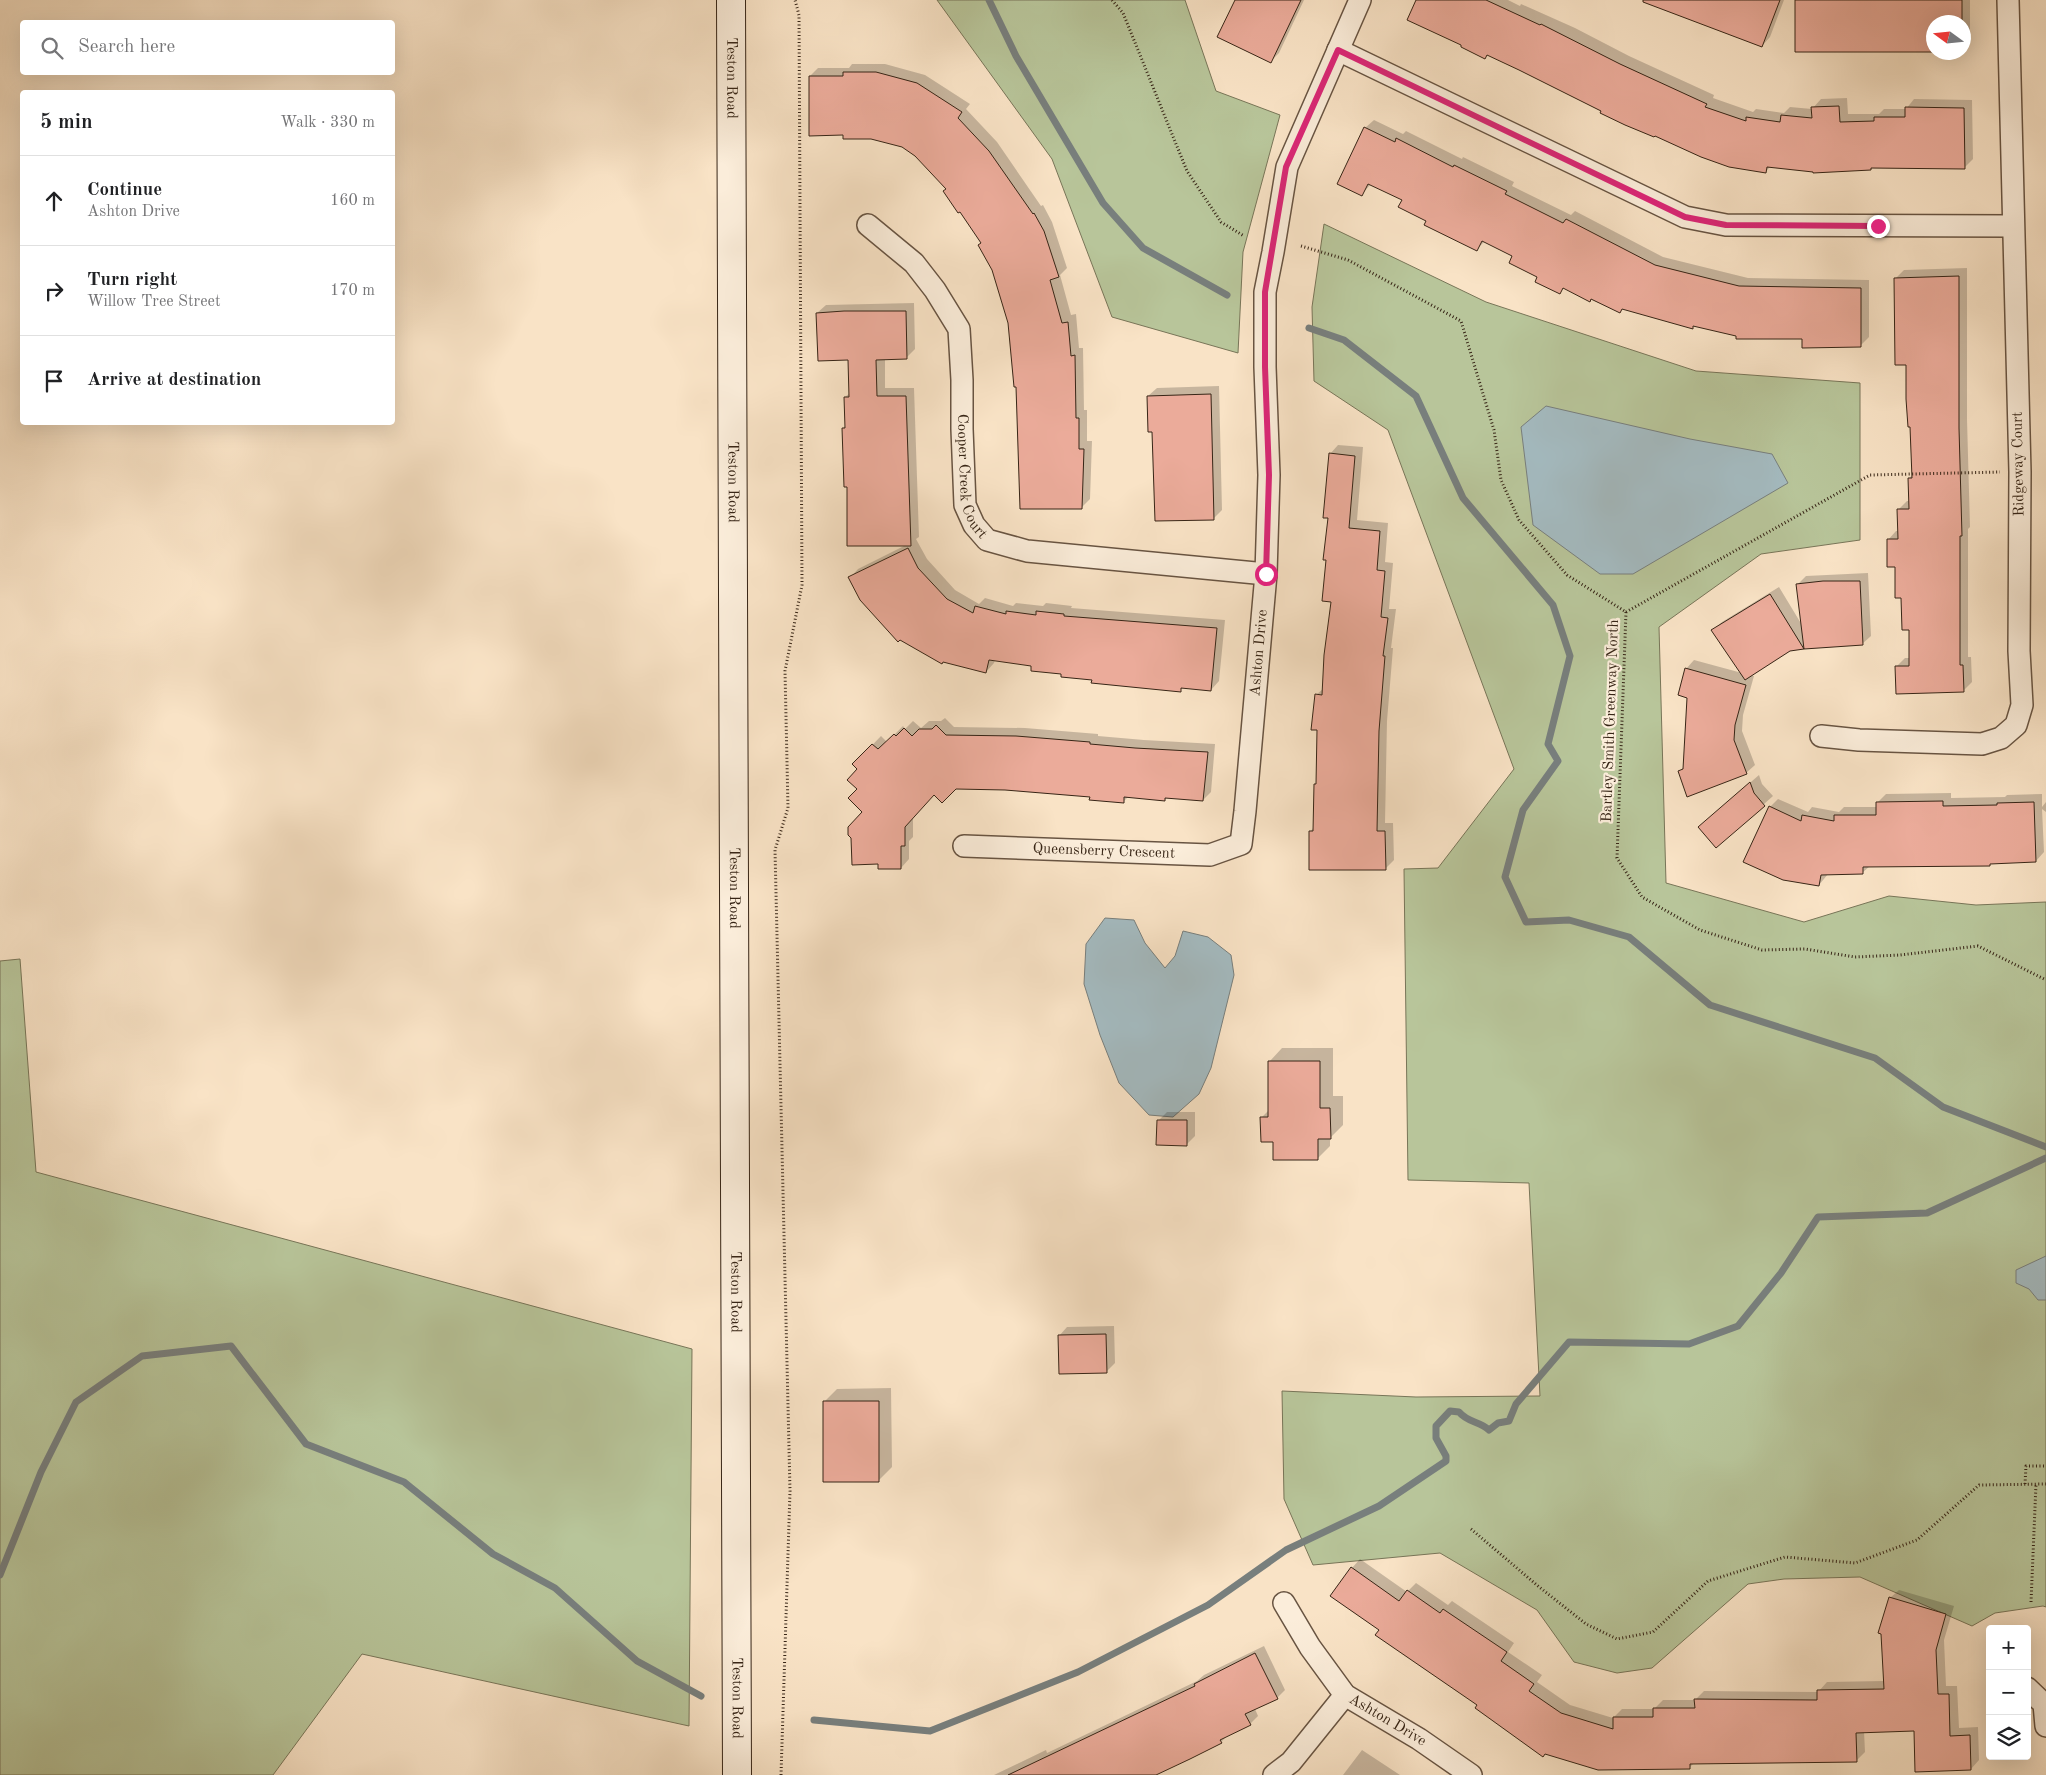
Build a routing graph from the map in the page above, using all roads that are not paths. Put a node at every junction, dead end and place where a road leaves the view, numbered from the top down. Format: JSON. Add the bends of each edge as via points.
{"nodes":[{"id":1,"x":731,"y":0,"type":"edge"},
{"id":2,"x":1360,"y":0,"type":"edge"},
{"id":3,"x":2008,"y":0,"type":"edge"},
{"id":4,"x":1338,"y":50,"type":"junction"},
{"id":5,"x":868,"y":225,"type":"dead end"},
{"id":6,"x":2013,"y":226,"type":"junction"},
{"id":7,"x":1266,"y":574,"type":"junction"},
{"id":8,"x":1821,"y":736,"type":"dead end"},
{"id":9,"x":1240,"y":844,"type":"joint"},
{"id":10,"x":964,"y":846,"type":"dead end"},
{"id":11,"x":1284,"y":1603,"type":"dead end"},
{"id":12,"x":2031,"y":1692,"type":"edge"},
{"id":13,"x":1345,"y":1695,"type":"junction"},
{"id":14,"x":2046,"y":1726,"type":"edge"},
{"id":15,"x":737,"y":1775,"type":"edge"},
{"id":16,"x":1274,"y":1775,"type":"edge"},
{"id":17,"x":1471,"y":1775,"type":"edge"}],
"edges":[{"from":1,"to":15,"type":"main road","name":"Teston Road"},
{"from":2,"to":4,"type":"street","name":"Ashton Drive"},
{"from":3,"to":6,"type":"street","name":"Ridgeway Court"},
{"from":4,"to":6,"type":"street","via":[[1685,217],[1726,225]]},
{"from":4,"to":7,"type":"street","name":"Ashton Drive","via":[[1286,167],[1265,292],[1269,475]]},
{"from":5,"to":7,"type":"street","name":"Cooper Creek Court","via":[[914,263],[959,329],[965,505],[974,525],[988,540],[1027,551]]},
{"from":6,"to":8,"type":"street","name":"Ridgeway Court","via":[[2022,705],[2016,725],[2002,738],[1982,744]]},
{"from":7,"to":9,"type":"street","name":"Ashton Drive"},
{"from":9,"to":10,"type":"street","name":"Queensberry Crescent","via":[[1210,855]]},
{"from":11,"to":13,"type":"street","name":"Ashton Drive","via":[[1310,1647]]},
{"from":12,"to":14,"type":"street","via":[[2044,1704]]},
{"from":13,"to":16,"type":"street","via":[[1291,1762]]},
{"from":13,"to":17,"type":"street","name":"Ashton Drive","via":[[1419,1738]]}]}
